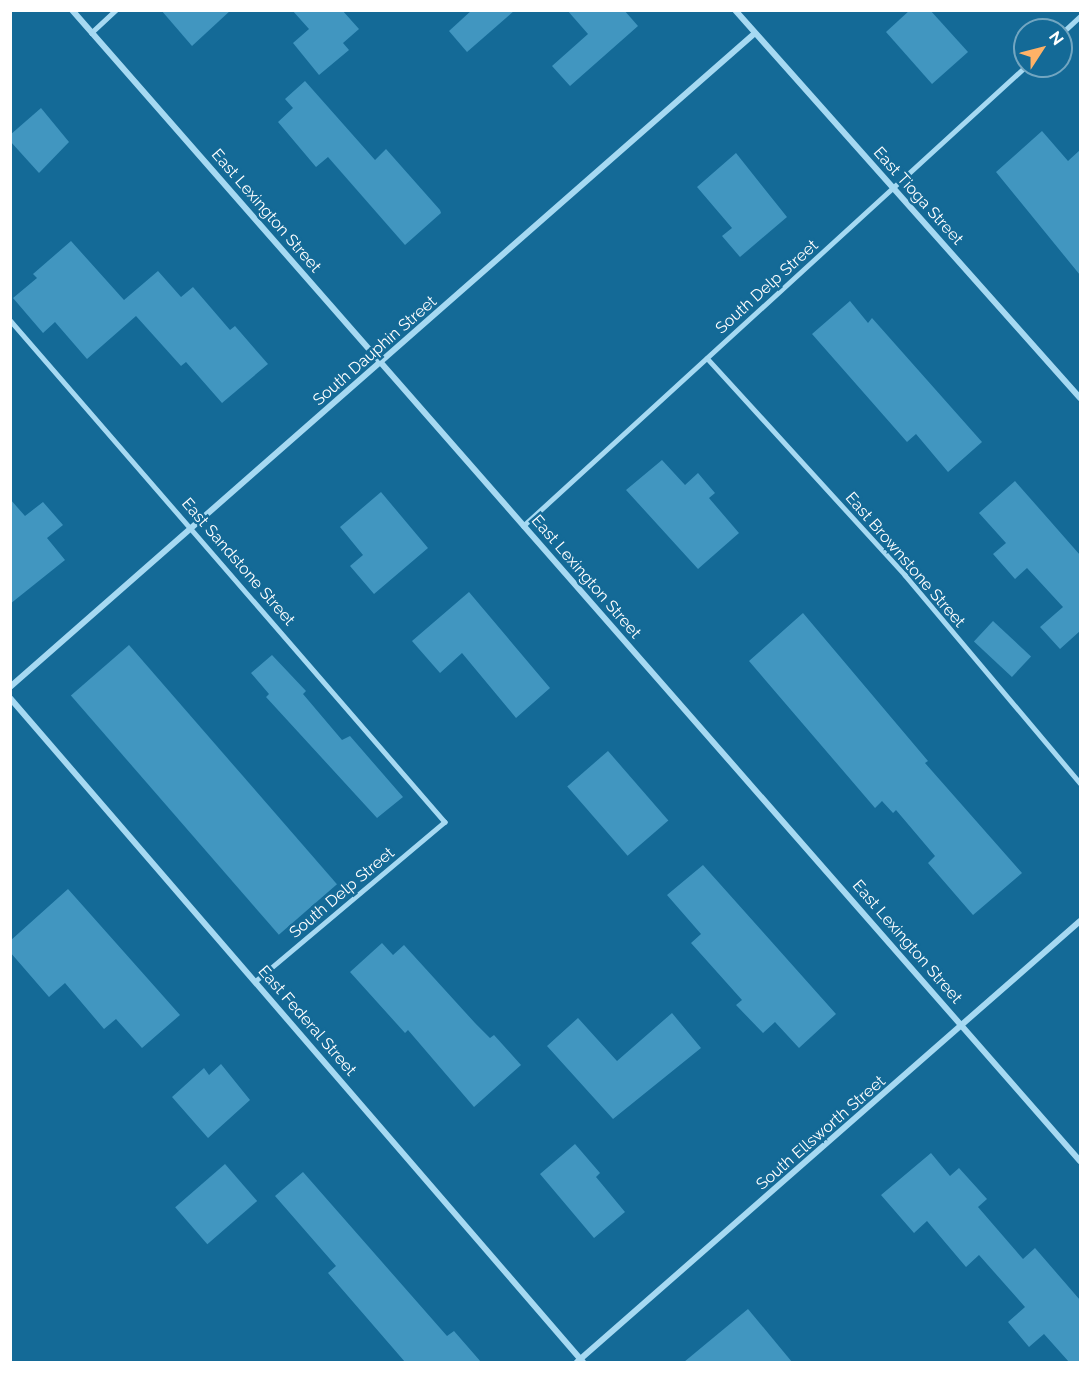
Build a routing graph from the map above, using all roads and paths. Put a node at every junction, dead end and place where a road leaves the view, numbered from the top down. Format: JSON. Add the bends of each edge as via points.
{"nodes":[{"id":1,"x":72,"y":10,"type":"edge"},
{"id":2,"x":116,"y":10,"type":"edge"},
{"id":3,"x":735,"y":10,"type":"edge"},
{"id":4,"x":91,"y":33,"type":"junction"},
{"id":5,"x":755,"y":33,"type":"junction"},
{"id":6,"x":1013,"y":78,"type":"edge"},
{"id":7,"x":893,"y":188,"type":"junction"},
{"id":8,"x":10,"y":320,"type":"edge"},
{"id":9,"x":707,"y":358,"type":"junction"},
{"id":10,"x":382,"y":364,"type":"junction"},
{"id":11,"x":1080,"y":398,"type":"edge"},
{"id":12,"x":523,"y":526,"type":"junction"},
{"id":13,"x":194,"y":528,"type":"junction"},
{"id":14,"x":10,"y":687,"type":"edge"},
{"id":15,"x":10,"y":698,"type":"edge"},
{"id":16,"x":1080,"y":783,"type":"edge"},
{"id":17,"x":445,"y":822,"type":"joint"},
{"id":18,"x":1080,"y":921,"type":"edge"},
{"id":19,"x":255,"y":982,"type":"junction"},
{"id":20,"x":964,"y":1027,"type":"junction"},
{"id":21,"x":1080,"y":1161,"type":"edge"},
{"id":22,"x":580,"y":1361,"type":"edge"}],
"edges":[{"from":1,"to":4,"type":"street","name":"East Lexington Street"},
{"from":2,"to":4,"type":"lane"},
{"from":3,"to":5,"type":"street","name":"East Tioga Street"},
{"from":4,"to":10,"type":"street","name":"East Lexington Street"},
{"from":5,"to":7,"type":"street","name":"East Tioga Street"},
{"from":5,"to":10,"type":"street","name":"South Dauphin Street"},
{"from":6,"to":7,"type":"lane","name":"South Delp Street"},
{"from":7,"to":9,"type":"lane","name":"South Delp Street"},
{"from":7,"to":11,"type":"street","name":"East Tioga Street"},
{"from":8,"to":13,"type":"lane","name":"East Sandstone Street"},
{"from":9,"to":12,"type":"lane","name":"South Delp Street"},
{"from":9,"to":16,"type":"lane","name":"East Brownstone Street","via":[[904,575]]},
{"from":10,"to":12,"type":"street","name":"East Lexington Street"},
{"from":10,"to":13,"type":"street","name":"South Dauphin Street"},
{"from":12,"to":20,"type":"street","name":"East Lexington Street"},
{"from":13,"to":14,"type":"street","name":"South Dauphin Street"},
{"from":13,"to":17,"type":"lane","name":"East Sandstone Street"},
{"from":15,"to":19,"type":"street","name":"East Federal Street"},
{"from":17,"to":19,"type":"lane","name":"South Delp Street"},
{"from":18,"to":20,"type":"street","name":"South Ellsworth Street"},
{"from":19,"to":22,"type":"street","name":"East Federal Street"},
{"from":20,"to":21,"type":"street","name":"East Lexington Street"},
{"from":20,"to":22,"type":"street","name":"South Ellsworth Street"}]}
